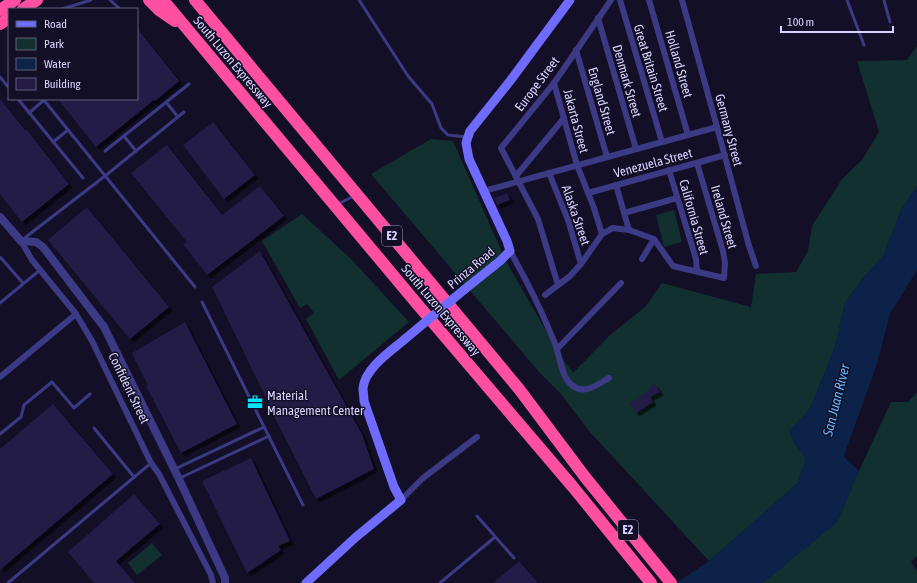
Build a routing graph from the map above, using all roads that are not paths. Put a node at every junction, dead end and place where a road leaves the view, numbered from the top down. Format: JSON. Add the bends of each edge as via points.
{"nodes":[{"id":1,"x":15,"y":0,"type":"edge"},
{"id":2,"x":37,"y":0,"type":"edge"},
{"id":3,"x":91,"y":0,"type":"edge"},
{"id":4,"x":110,"y":0,"type":"edge"},
{"id":5,"x":149,"y":0,"type":"edge"},
{"id":6,"x":163,"y":0,"type":"edge"},
{"id":7,"x":195,"y":0,"type":"edge"},
{"id":8,"x":358,"y":0,"type":"edge"},
{"id":9,"x":570,"y":0,"type":"edge"},
{"id":10,"x":611,"y":0,"type":"edge"},
{"id":11,"x":620,"y":0,"type":"edge"},
{"id":12,"x":649,"y":0,"type":"edge"},
{"id":13,"x":682,"y":0,"type":"edge"},
{"id":14,"x":847,"y":0,"type":"edge"},
{"id":15,"x":884,"y":0,"type":"edge"},
{"id":16,"x":25,"y":8,"type":"edge"},
{"id":17,"x":65,"y":8,"type":"edge"},
{"id":18,"x":119,"y":8,"type":"edge"},
{"id":19,"x":0,"y":10,"type":"edge"},
{"id":20,"x":598,"y":18,"type":"junction"},
{"id":21,"x":890,"y":22,"type":"dead end"},
{"id":22,"x":188,"y":30,"type":"junction"},
{"id":23,"x":864,"y":45,"type":"dead end"},
{"id":24,"x":576,"y":50,"type":"junction"},
{"id":25,"x":0,"y":77,"type":"edge"},
{"id":26,"x":554,"y":83,"type":"junction"},
{"id":27,"x":189,"y":84,"type":"dead end"},
{"id":28,"x":8,"y":87,"type":"edge"},
{"id":29,"x":19,"y":100,"type":"edge"},
{"id":30,"x":44,"y":100,"type":"edge"},
{"id":31,"x":166,"y":102,"type":"junction"},
{"id":32,"x":29,"y":112,"type":"junction"},
{"id":33,"x":184,"y":112,"type":"dead end"},
{"id":34,"x":178,"y":117,"type":"junction"},
{"id":35,"x":564,"y":118,"type":"junction"},
{"id":36,"x":717,"y":127,"type":"junction"},
{"id":37,"x":68,"y":130,"type":"junction"},
{"id":38,"x":688,"y":135,"type":"junction"},
{"id":39,"x":124,"y":136,"type":"junction"},
{"id":40,"x":468,"y":137,"type":"junction"},
{"id":41,"x":53,"y":142,"type":"junction"},
{"id":42,"x":662,"y":142,"type":"junction"},
{"id":43,"x":636,"y":149,"type":"junction"},
{"id":44,"x":105,"y":151,"type":"dead end"},
{"id":45,"x":136,"y":151,"type":"junction"},
{"id":46,"x":725,"y":155,"type":"junction"},
{"id":47,"x":607,"y":157,"type":"junction"},
{"id":48,"x":696,"y":163,"type":"junction"},
{"id":49,"x":577,"y":166,"type":"junction"},
{"id":50,"x":669,"y":170,"type":"junction"},
{"id":51,"x":549,"y":173,"type":"junction"},
{"id":52,"x":105,"y":176,"type":"junction"},
{"id":53,"x":83,"y":178,"type":"dead end"},
{"id":54,"x":517,"y":178,"type":"junction"},
{"id":55,"x":616,"y":185,"type":"junction"},
{"id":56,"x":484,"y":191,"type":"junction"},
{"id":57,"x":588,"y":193,"type":"junction"},
{"id":58,"x":358,"y":195,"type":"junction"},
{"id":59,"x":677,"y":198,"type":"junction"},
{"id":60,"x":336,"y":206,"type":"junction"},
{"id":61,"x":624,"y":213,"type":"junction"},
{"id":62,"x":0,"y":218,"type":"edge"},
{"id":63,"x":629,"y":230,"type":"junction"},
{"id":64,"x":602,"y":234,"type":"junction"},
{"id":65,"x":654,"y":239,"type":"junction"},
{"id":66,"x":21,"y":241,"type":"junction"},
{"id":67,"x":510,"y":251,"type":"junction"},
{"id":68,"x":0,"y":257,"type":"edge"},
{"id":69,"x":642,"y":259,"type":"dead end"},
{"id":70,"x":581,"y":264,"type":"junction"},
{"id":71,"x":756,"y":266,"type":"dead end"},
{"id":72,"x":40,"y":270,"type":"junction"},
{"id":73,"x":697,"y":271,"type":"junction"},
{"id":74,"x":23,"y":283,"type":"junction"},
{"id":75,"x":621,"y":283,"type":"dead end"},
{"id":76,"x":558,"y":285,"type":"junction"},
{"id":77,"x":195,"y":287,"type":"dead end"},
{"id":78,"x":545,"y":295,"type":"dead end"},
{"id":79,"x":202,"y":302,"type":"dead end"},
{"id":80,"x":0,"y":303,"type":"edge"},
{"id":81,"x":76,"y":314,"type":"junction"},
{"id":82,"x":557,"y":349,"type":"junction"},
{"id":83,"x":0,"y":377,"type":"edge"},
{"id":84,"x":609,"y":378,"type":"dead end"},
{"id":85,"x":90,"y":394,"type":"dead end"},
{"id":86,"x":264,"y":427,"type":"junction"},
{"id":87,"x":94,"y":428,"type":"dead end"},
{"id":88,"x":0,"y":434,"type":"edge"},
{"id":89,"x":269,"y":436,"type":"junction"},
{"id":90,"x":477,"y":437,"type":"dead end"},
{"id":91,"x":151,"y":463,"type":"junction"},
{"id":92,"x":174,"y":470,"type":"junction"},
{"id":93,"x":134,"y":477,"type":"junction"},
{"id":94,"x":179,"y":479,"type":"junction"},
{"id":95,"x":401,"y":500,"type":"junction"},
{"id":96,"x":303,"y":505,"type":"dead end"},
{"id":97,"x":477,"y":516,"type":"dead end"},
{"id":98,"x":495,"y":537,"type":"junction"},
{"id":99,"x":514,"y":558,"type":"dead end"},
{"id":100,"x":8,"y":583,"type":"edge"},
{"id":101,"x":213,"y":583,"type":"edge"},
{"id":102,"x":225,"y":583,"type":"edge"},
{"id":103,"x":306,"y":583,"type":"edge"},
{"id":104,"x":440,"y":583,"type":"edge"},
{"id":105,"x":651,"y":583,"type":"edge"},
{"id":106,"x":671,"y":583,"type":"edge"}],
"edges":[{"from":1,"to":19,"type":"highway"},
{"from":2,"to":16,"type":"highway"},
{"from":3,"to":17,"type":"lane"},
{"from":4,"to":18,"type":"lane"},
{"from":5,"to":22,"type":"highway"},
{"from":6,"to":22,"type":"highway","name":"South Luzon Expressway","number":"E2"},
{"from":7,"to":58,"type":"highway","name":"South Luzon Expressway","number":"E2"},
{"from":8,"to":40,"type":"lane","via":[[408,76],[432,104],[441,128],[448,135]]},
{"from":9,"to":40,"type":"main road"},
{"from":10,"to":20,"type":"street","name":"Europe Street"},
{"from":11,"to":42,"type":"street","name":"Great Britain Street"},
{"from":12,"to":38,"type":"street","name":"Holland Street"},
{"from":13,"to":36,"type":"street","name":"Germany Street"},
{"from":14,"to":23,"type":"lane"},
{"from":15,"to":21,"type":"lane"},
{"from":20,"to":24,"type":"street","name":"Europe Street"},
{"from":20,"to":43,"type":"street","name":"Denmark Street"},
{"from":22,"to":60,"type":"highway","name":"South Luzon Expressway","number":"E2"},
{"from":24,"to":26,"type":"street","name":"Europe Street"},
{"from":24,"to":47,"type":"street","name":"England Street"},
{"from":25,"to":28,"type":"lane"},
{"from":26,"to":35,"type":"street","name":"Jakarta Street"},
{"from":26,"to":54,"type":"street","name":"Europe Street","via":[[501,148]]},
{"from":27,"to":31,"type":"lane"},
{"from":29,"to":32,"type":"lane"},
{"from":30,"to":32,"type":"lane"},
{"from":30,"to":37,"type":"lane"},
{"from":31,"to":34,"type":"lane"},
{"from":31,"to":39,"type":"lane"},
{"from":32,"to":41,"type":"lane"},
{"from":33,"to":34,"type":"lane"},
{"from":34,"to":45,"type":"lane"},
{"from":35,"to":49,"type":"street","name":"Jakarta Street"},
{"from":35,"to":54,"type":"street"},
{"from":36,"to":38,"type":"street"},
{"from":36,"to":46,"type":"street","name":"Germany Street"},
{"from":37,"to":41,"type":"lane"},
{"from":37,"to":52,"type":"lane"},
{"from":38,"to":42,"type":"street"},
{"from":39,"to":44,"type":"lane"},
{"from":39,"to":45,"type":"lane"},
{"from":40,"to":56,"type":"main road","name":"Prinza Road","via":[[466,143],[469,159]]},
{"from":41,"to":53,"type":"lane"},
{"from":42,"to":43,"type":"street"},
{"from":43,"to":47,"type":"street"},
{"from":45,"to":52,"type":"lane"},
{"from":46,"to":48,"type":"street","name":"Venezuela Street"},
{"from":46,"to":71,"type":"street","name":"Germany Street"},
{"from":47,"to":49,"type":"street"},
{"from":48,"to":50,"type":"street","name":"Venezuela Street"},
{"from":48,"to":73,"type":"street","name":"Ireland Street","via":[[725,263],[724,278]]},
{"from":49,"to":51,"type":"street"},
{"from":49,"to":57,"type":"street","name":"Jakarta Street"},
{"from":50,"to":55,"type":"street","name":"Venezuela Street"},
{"from":50,"to":59,"type":"street","name":"California Street"},
{"from":51,"to":54,"type":"street"},
{"from":51,"to":70,"type":"street","name":"Alaska Street","via":[[568,220]]},
{"from":52,"to":66,"type":"lane"},
{"from":52,"to":77,"type":"lane"},
{"from":54,"to":56,"type":"street"},
{"from":54,"to":76,"type":"street","via":[[538,219]]},
{"from":55,"to":57,"type":"street","name":"Venezuela Street"},
{"from":55,"to":61,"type":"street"},
{"from":56,"to":67,"type":"main road","name":"Prinza Road"},
{"from":57,"to":64,"type":"street","name":"Jakarta Street"},
{"from":58,"to":60,"type":"lane"},
{"from":58,"to":106,"type":"highway","name":"South Luzon Expressway","number":"E2","via":[[519,389],[585,477]]},
{"from":59,"to":61,"type":"street"},
{"from":59,"to":73,"type":"street","name":"California Street","via":[[696,259]]},
{"from":60,"to":105,"type":"highway","name":"South Luzon Expressway","number":"E2"},
{"from":61,"to":63,"type":"street"},
{"from":62,"to":66,"type":"street","name":"Confident Street"},
{"from":63,"to":64,"type":"street","via":[[613,228]]},
{"from":63,"to":65,"type":"street"},
{"from":64,"to":70,"type":"street"},
{"from":65,"to":69,"type":"street"},
{"from":65,"to":73,"type":"street","via":[[674,266]]},
{"from":66,"to":72,"type":"street","name":"Confident Street"},
{"from":66,"to":92,"type":"street","via":[[36,242],[43,247],[98,319]]},
{"from":67,"to":82,"type":"street","via":[[538,302]]},
{"from":67,"to":95,"type":"main road","name":"Prinza Road","bridge":true,"via":[[405,339],[366,377],[364,400],[394,487]]},
{"from":68,"to":74,"type":"lane"},
{"from":70,"to":76,"type":"street"},
{"from":72,"to":74,"type":"lane"},
{"from":72,"to":81,"type":"street","name":"Confident Street"},
{"from":74,"to":80,"type":"lane"},
{"from":75,"to":82,"type":"street"},
{"from":76,"to":78,"type":"street"},
{"from":79,"to":86,"type":"lane"},
{"from":81,"to":83,"type":"street"},
{"from":81,"to":91,"type":"street","name":"Confident Street","via":[[92,341]]},
{"from":82,"to":84,"type":"street","via":[[564,374],[573,386],[586,390]]},
{"from":85,"to":88,"type":"lane","via":[[74,408],[52,382],[24,405],[21,416]]},
{"from":86,"to":89,"type":"lane"},
{"from":86,"to":92,"type":"lane"},
{"from":87,"to":93,"type":"lane"},
{"from":89,"to":94,"type":"lane"},
{"from":89,"to":96,"type":"lane"},
{"from":90,"to":95,"type":"street","via":[[423,478]]},
{"from":91,"to":93,"type":"lane"},
{"from":91,"to":101,"type":"street","name":"Confident Street","via":[[163,481]]},
{"from":92,"to":94,"type":"street"},
{"from":93,"to":100,"type":"lane"},
{"from":94,"to":102,"type":"street","via":[[225,578]]},
{"from":95,"to":103,"type":"main road"},
{"from":97,"to":98,"type":"lane"},
{"from":98,"to":99,"type":"lane"},
{"from":98,"to":104,"type":"lane"}]}
